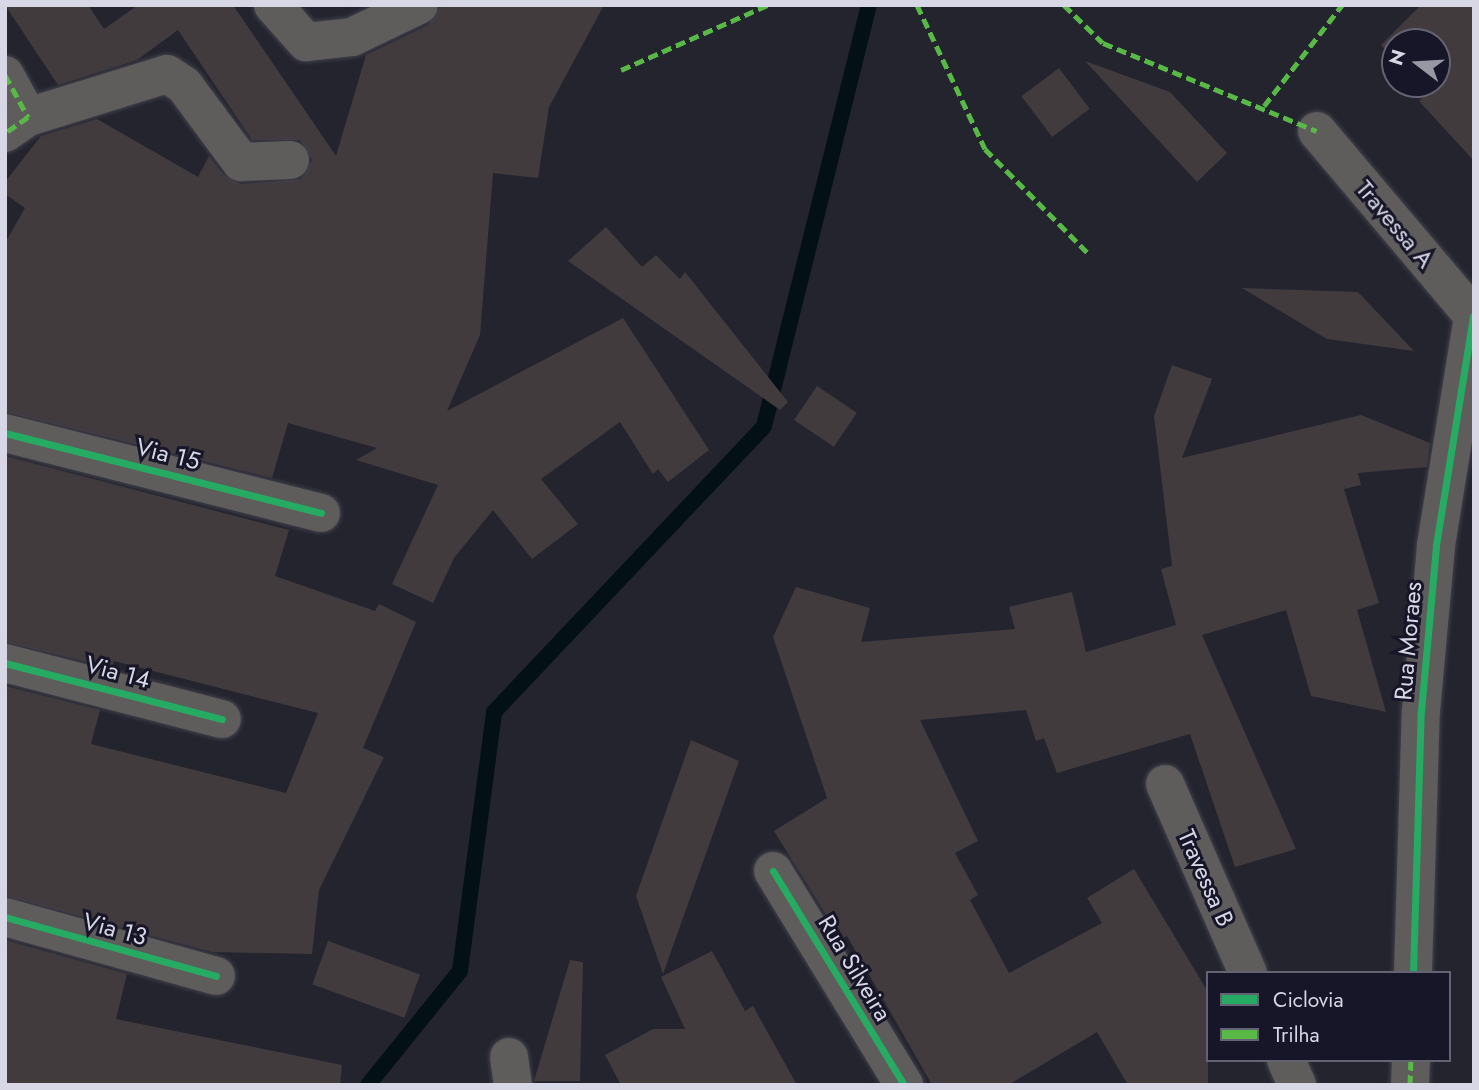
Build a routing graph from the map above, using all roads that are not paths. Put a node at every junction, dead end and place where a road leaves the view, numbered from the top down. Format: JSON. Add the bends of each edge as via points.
{"nodes":[{"id":1,"x":273,"y":5,"type":"edge"},
{"id":2,"x":419,"y":5,"type":"edge"},
{"id":3,"x":5,"y":75,"type":"edge"},
{"id":4,"x":17,"y":125,"type":"edge"},
{"id":5,"x":1317,"y":131,"type":"dead end"},
{"id":6,"x":290,"y":160,"type":"dead end"},
{"id":7,"x":1473,"y":317,"type":"edge"},
{"id":8,"x":5,"y":432,"type":"edge"},
{"id":9,"x":321,"y":513,"type":"dead end"},
{"id":10,"x":5,"y":663,"type":"edge"},
{"id":11,"x":222,"y":719,"type":"dead end"},
{"id":12,"x":1165,"y":784,"type":"dead end"},
{"id":13,"x":773,"y":871,"type":"dead end"},
{"id":14,"x":5,"y":917,"type":"edge"},
{"id":15,"x":1247,"y":971,"type":"edge"},
{"id":16,"x":1413,"y":971,"type":"edge"},
{"id":17,"x":216,"y":976,"type":"dead end"},
{"id":18,"x":1287,"y":1062,"type":"edge"},
{"id":19,"x":1410,"y":1062,"type":"edge"},
{"id":20,"x":904,"y":1085,"type":"edge"},
{"id":21,"x":1297,"y":1085,"type":"edge"},
{"id":22,"x":1410,"y":1085,"type":"edge"}],
"edges":[{"from":1,"to":2,"type":"street","via":[[306,42],[352,37]]},
{"from":3,"to":4,"type":"street"},
{"from":4,"to":6,"type":"street","via":[[167,74],[184,85],[242,162]]},
{"from":5,"to":7,"type":"street","name":"Travessa A"},
{"from":7,"to":16,"type":"street","name":"Rua Moraes","via":[[1436,545],[1422,711]]},
{"from":8,"to":9,"type":"street","name":"Via 15"},
{"from":10,"to":11,"type":"street","name":"Via 14"},
{"from":12,"to":15,"type":"street","name":"Travessa B"},
{"from":13,"to":20,"type":"street","name":"Rua Silveira"},
{"from":14,"to":17,"type":"street","name":"Via 13"},
{"from":18,"to":21,"type":"street"},
{"from":19,"to":22,"type":"street"}]}
